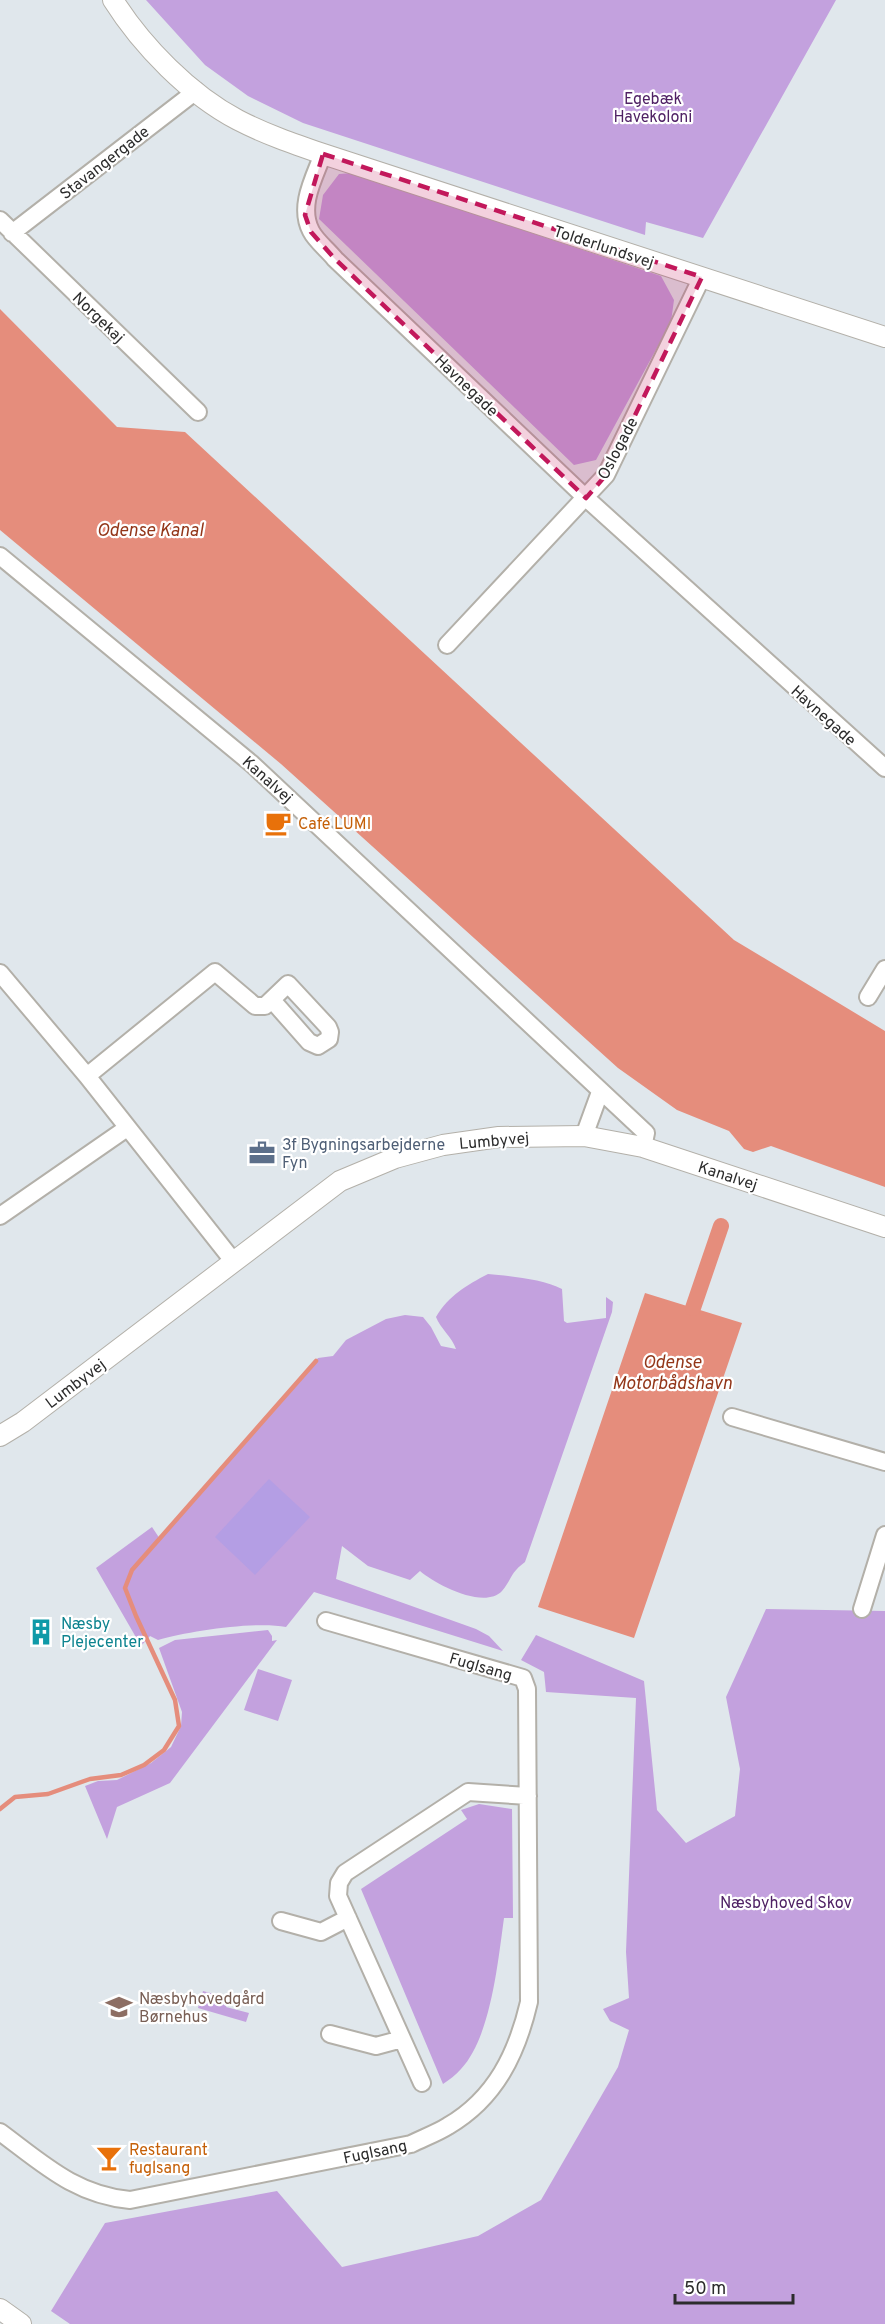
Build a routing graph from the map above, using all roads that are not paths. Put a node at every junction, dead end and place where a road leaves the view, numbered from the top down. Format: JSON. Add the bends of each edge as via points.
{"nodes":[{"id":1,"x":113,"y":0,"type":"edge"},
{"id":2,"x":196,"y":91,"type":"junction"},
{"id":3,"x":323,"y":154,"type":"junction"},
{"id":4,"x":0,"y":220,"type":"edge"},
{"id":5,"x":12,"y":233,"type":"junction"},
{"id":6,"x":702,"y":278,"type":"junction"},
{"id":7,"x":885,"y":337,"type":"edge"},
{"id":8,"x":198,"y":412,"type":"dead end"},
{"id":9,"x":586,"y":498,"type":"junction"},
{"id":10,"x":0,"y":556,"type":"edge"},
{"id":11,"x":447,"y":645,"type":"dead end"},
{"id":12,"x":885,"y":768,"type":"edge"},
{"id":13,"x":885,"y":969,"type":"edge"},
{"id":14,"x":0,"y":973,"type":"edge"},
{"id":15,"x":868,"y":997,"type":"dead end"},
{"id":16,"x":272,"y":1000,"type":"dead end"},
{"id":17,"x":87,"y":1076,"type":"junction"},
{"id":18,"x":600,"y":1092,"type":"junction"},
{"id":19,"x":127,"y":1128,"type":"junction"},
{"id":20,"x":584,"y":1136,"type":"junction"},
{"id":21,"x":643,"y":1147,"type":"junction"},
{"id":22,"x":0,"y":1216,"type":"edge"},
{"id":23,"x":885,"y":1227,"type":"edge"},
{"id":24,"x":234,"y":1262,"type":"junction"},
{"id":25,"x":732,"y":1417,"type":"dead end"},
{"id":26,"x":0,"y":1436,"type":"edge"},
{"id":27,"x":885,"y":1462,"type":"edge"},
{"id":28,"x":885,"y":1535,"type":"edge"},
{"id":29,"x":862,"y":1609,"type":"dead end"},
{"id":30,"x":326,"y":1621,"type":"dead end"},
{"id":31,"x":528,"y":1796,"type":"junction"},
{"id":32,"x":348,"y":1918,"type":"junction"},
{"id":33,"x":281,"y":1921,"type":"dead end"},
{"id":34,"x":330,"y":2034,"type":"dead end"},
{"id":35,"x":402,"y":2039,"type":"junction"},
{"id":36,"x":422,"y":2083,"type":"dead end"},
{"id":37,"x":0,"y":2132,"type":"edge"}],
"edges":[{"from":1,"to":2,"type":"street","via":[[152,49]]},
{"from":2,"to":3,"type":"street","via":[[236,119]]},
{"from":2,"to":5,"type":"street","name":"Stavangergade"},
{"from":3,"to":6,"type":"street","name":"Tolderlundsvej"},
{"from":3,"to":9,"type":"street","name":"Havnegade","via":[[307,199],[305,215],[311,232]]},
{"from":4,"to":5,"type":"street","name":"Norgekaj"},
{"from":5,"to":8,"type":"street","name":"Norgekaj"},
{"from":6,"to":7,"type":"street","name":"Tolderlundsvej"},
{"from":6,"to":9,"type":"street","name":"Oslogade","via":[[606,475]]},
{"from":9,"to":11,"type":"street","name":"Oslogade"},
{"from":9,"to":12,"type":"street","name":"Havnegade"},
{"from":10,"to":18,"type":"street","name":"Kanalvej","via":[[252,764]]},
{"from":13,"to":15,"type":"street"},
{"from":14,"to":17,"type":"street"},
{"from":16,"to":17,"type":"street","via":[[265,1006],[255,1006],[215,972]]},
{"from":17,"to":19,"type":"street"},
{"from":18,"to":20,"type":"street"},
{"from":18,"to":21,"type":"street","name":"Kanalvej","via":[[646,1133]]},
{"from":19,"to":22,"type":"street"},
{"from":19,"to":24,"type":"street"},
{"from":20,"to":21,"type":"street","name":"Lumbyvej"},
{"from":20,"to":24,"type":"street","name":"Lumbyvej","via":[[499,1137],[443,1145],[394,1158],[340,1181]]},
{"from":21,"to":23,"type":"street","name":"Kanalvej"},
{"from":24,"to":26,"type":"street","name":"Lumbyvej"},
{"from":25,"to":27,"type":"street"},
{"from":28,"to":29,"type":"street"},
{"from":30,"to":31,"type":"street","name":"Fuglsang","via":[[522,1678],[527,1689]]},
{"from":31,"to":32,"type":"street","via":[[468,1792],[357,1864],[339,1883],[338,1896]]},
{"from":31,"to":37,"type":"street","name":"Fuglsang","via":[[529,2002],[521,2035],[506,2069],[480,2101],[450,2126],[411,2144],[130,2200],[90,2193]]},
{"from":32,"to":33,"type":"street","via":[[321,1932]]},
{"from":32,"to":35,"type":"street"},
{"from":34,"to":35,"type":"street","via":[[376,2046]]},
{"from":35,"to":36,"type":"street"}]}
